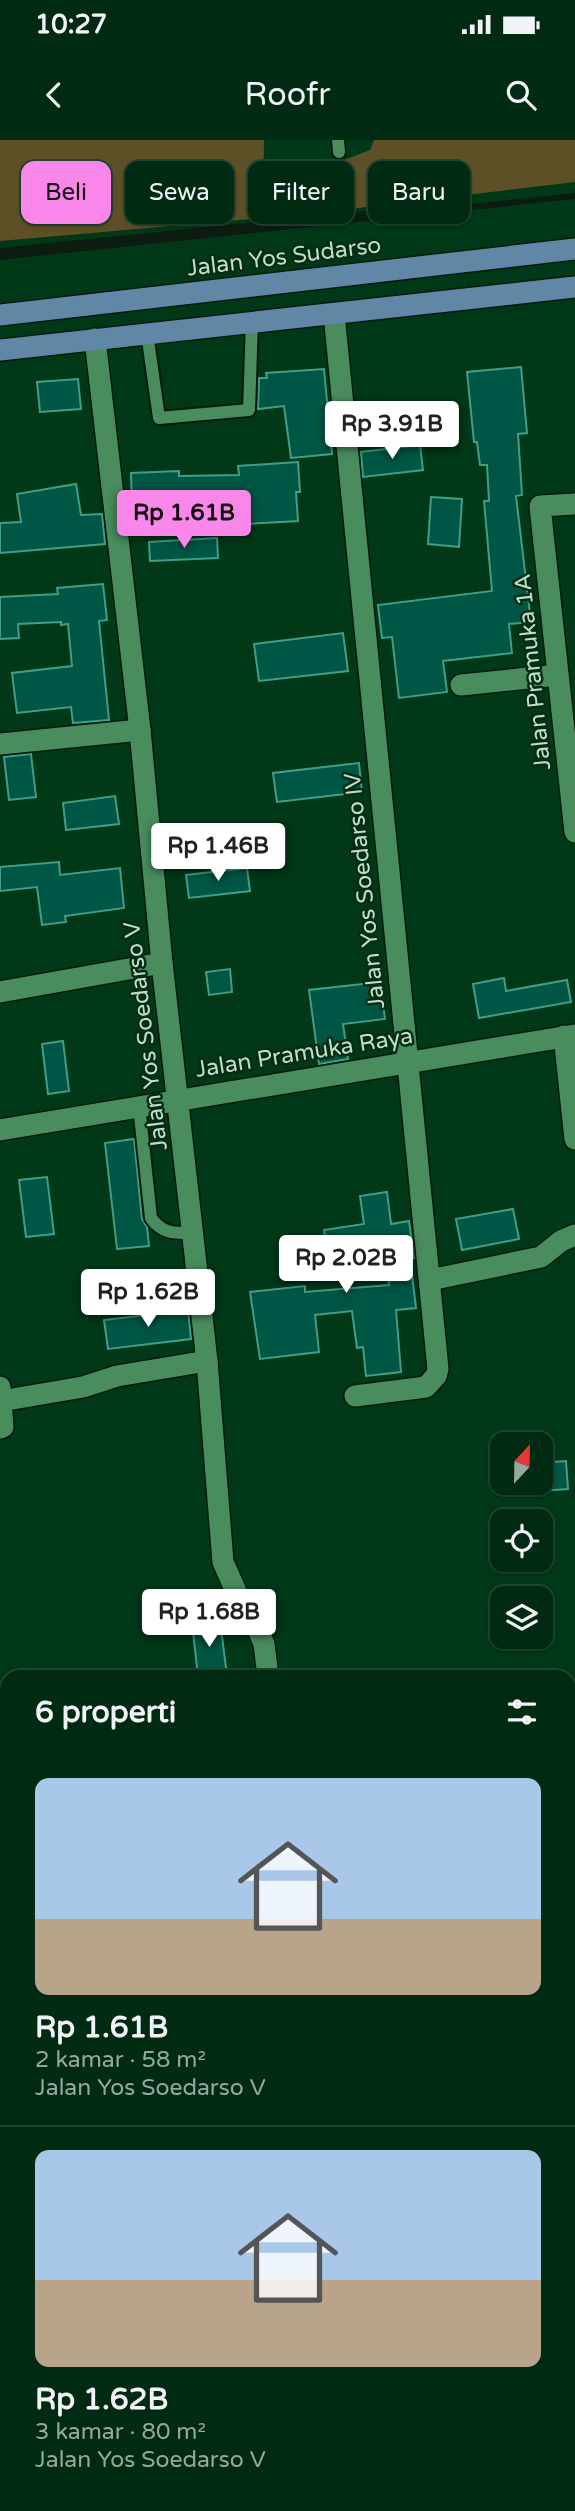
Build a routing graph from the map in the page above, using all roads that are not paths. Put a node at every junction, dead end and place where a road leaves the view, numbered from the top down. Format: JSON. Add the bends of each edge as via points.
{"nodes":[{"id":1,"x":575,"y":249,"type":"edge"},
{"id":2,"x":447,"y":263,"type":"junction"},
{"id":3,"x":575,"y":287,"type":"edge"},
{"id":4,"x":451,"y":301,"type":"junction"},
{"id":5,"x":334,"y":314,"type":"junction"},
{"id":6,"x":0,"y":315,"type":"edge"},
{"id":7,"x":252,"y":321,"type":"junction"},
{"id":8,"x":147,"y":333,"type":"junction"},
{"id":9,"x":95,"y":339,"type":"junction"},
{"id":10,"x":0,"y":349,"type":"edge"},
{"id":11,"x":575,"y":504,"type":"edge"},
{"id":12,"x":558,"y":675,"type":"junction"},
{"id":13,"x":461,"y":685,"type":"dead end"},
{"id":14,"x":140,"y":730,"type":"junction"},
{"id":15,"x":0,"y":744,"type":"edge"},
{"id":16,"x":575,"y":832,"type":"edge"},
{"id":17,"x":162,"y":963,"type":"junction"},
{"id":18,"x":0,"y":992,"type":"edge"},
{"id":19,"x":570,"y":1036,"type":"edge"},
{"id":20,"x":407,"y":1062,"type":"junction"},
{"id":21,"x":179,"y":1099,"type":"junction"},
{"id":22,"x":139,"y":1106,"type":"junction"},
{"id":23,"x":0,"y":1130,"type":"edge"},
{"id":24,"x":575,"y":1139,"type":"edge"},
{"id":25,"x":193,"y":1233,"type":"junction"},
{"id":26,"x":575,"y":1235,"type":"edge"},
{"id":27,"x":429,"y":1280,"type":"junction"},
{"id":28,"x":207,"y":1362,"type":"junction"},
{"id":29,"x":1,"y":1394,"type":"edge"},
{"id":30,"x":355,"y":1396,"type":"dead end"},
{"id":31,"x":0,"y":1428,"type":"edge"},
{"id":32,"x":267,"y":1670,"type":"edge"}],
"edges":[{"from":1,"to":2,"type":"main road","name":"Jalan Yos Sudarso"},
{"from":2,"to":4,"type":"main road"},
{"from":2,"to":6,"type":"main road","name":"Jalan Yos Sudarso"},
{"from":3,"to":4,"type":"main road"},
{"from":4,"to":5,"type":"main road"},
{"from":5,"to":7,"type":"main road"},
{"from":5,"to":20,"type":"street","name":"Jalan Yos Soedarso IV"},
{"from":7,"to":8,"type":"main road"},
{"from":7,"to":8,"type":"lane","via":[[249,410],[159,418]]},
{"from":8,"to":9,"type":"main road"},
{"from":9,"to":10,"type":"main road"},
{"from":9,"to":14,"type":"street","name":"Jalan Yos Soedarso V"},
{"from":11,"to":12,"type":"street","name":"Jalan Pramuka 1A","via":[[540,506]]},
{"from":12,"to":13,"type":"street"},
{"from":12,"to":16,"type":"street","name":"Jalan Pramuka 1A"},
{"from":14,"to":15,"type":"street"},
{"from":14,"to":17,"type":"street","name":"Jalan Yos Soedarso V"},
{"from":17,"to":18,"type":"street"},
{"from":17,"to":21,"type":"street","name":"Jalan Yos Soedarso V"},
{"from":19,"to":20,"type":"street","name":"Jalan Pramuka Raya"},
{"from":19,"to":24,"type":"street"},
{"from":20,"to":21,"type":"street","name":"Jalan Pramuka Raya"},
{"from":20,"to":27,"type":"street","name":"Jalan Yos Soedarso IV"},
{"from":21,"to":22,"type":"street","name":"Jalan Pramuka Raya"},
{"from":21,"to":25,"type":"street","name":"Jalan Yos Soedarso V"},
{"from":22,"to":23,"type":"street","name":"Jalan Pramuka Raya"},
{"from":22,"to":25,"type":"lane","via":[[151,1218],[170,1233]]},
{"from":25,"to":28,"type":"street","name":"Jalan Yos Soedarso V"},
{"from":26,"to":27,"type":"street","via":[[541,1257]]},
{"from":27,"to":30,"type":"street","name":"Jalan Yos Soedarso IV","via":[[436,1376],[426,1387]]},
{"from":28,"to":29,"type":"street","via":[[117,1376],[83,1387]]},
{"from":28,"to":32,"type":"street","name":"Jalan Yos Soedarso V","via":[[223,1562],[264,1644]]},
{"from":29,"to":31,"type":"street"}]}
